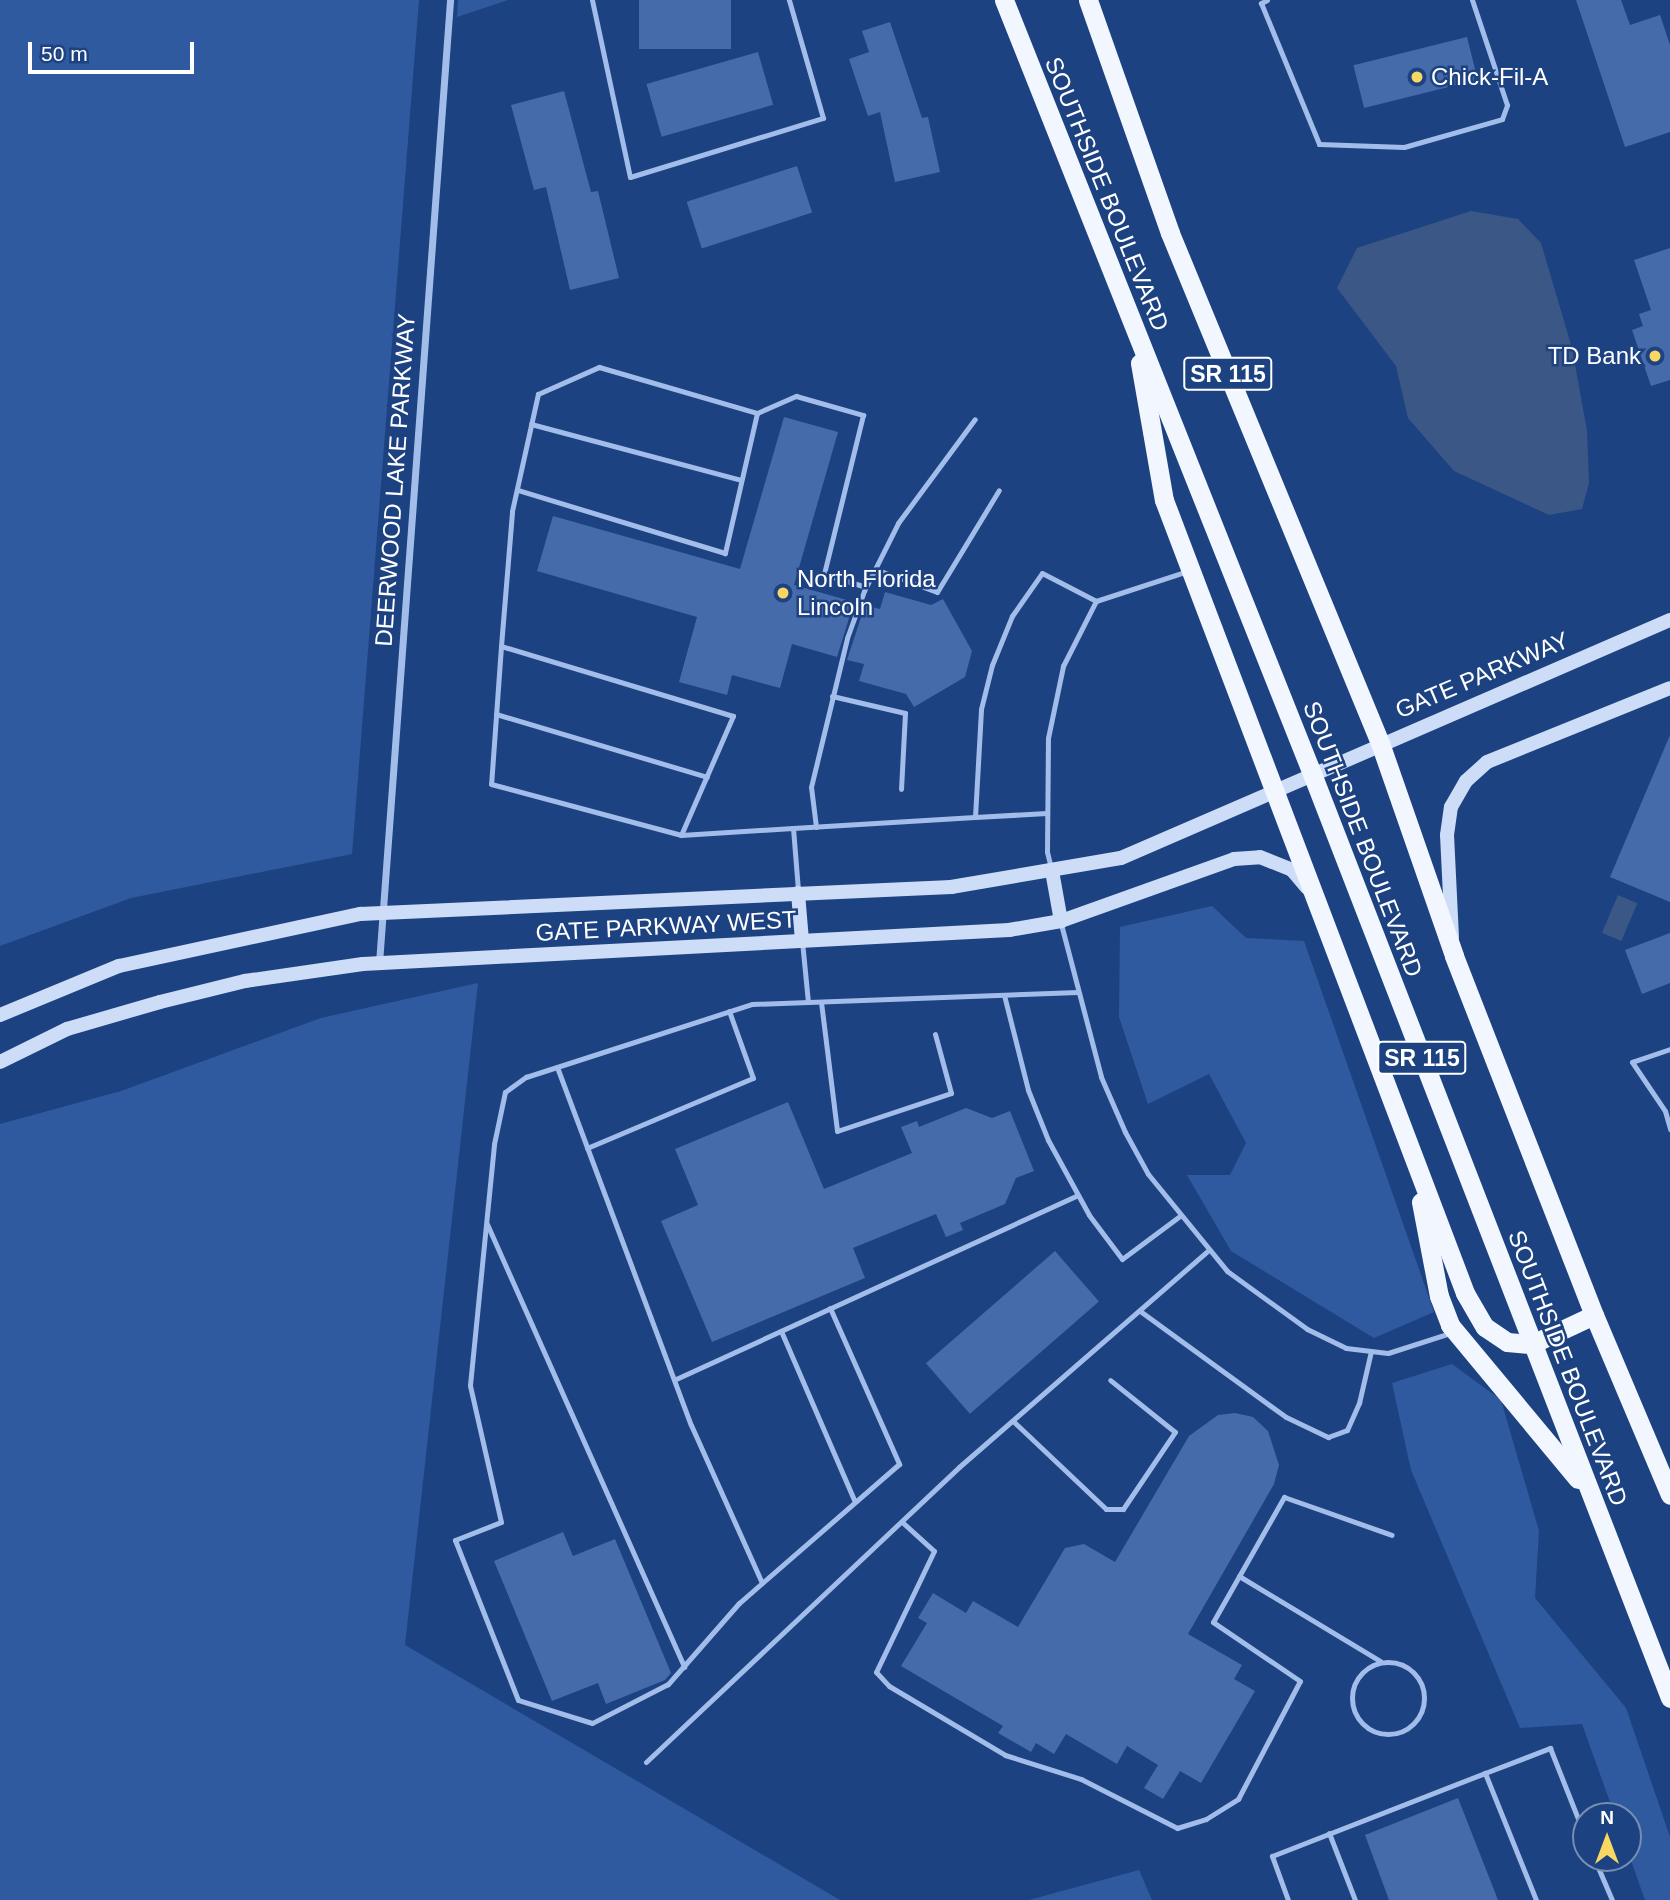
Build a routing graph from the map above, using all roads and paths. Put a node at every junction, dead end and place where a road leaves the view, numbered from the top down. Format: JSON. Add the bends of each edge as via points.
{"nodes":[{"id":1,"x":450,"y":0,"type":"edge"},
{"id":2,"x":592,"y":0,"type":"edge"},
{"id":3,"x":789,"y":0,"type":"edge"},
{"id":4,"x":1004,"y":0,"type":"edge"},
{"id":5,"x":1088,"y":0,"type":"edge"},
{"id":6,"x":1267,"y":0,"type":"edge"},
{"id":7,"x":1472,"y":0,"type":"edge"},
{"id":8,"x":1134,"y":324,"type":"junction"},
{"id":9,"x":757,"y":413,"type":"junction"},
{"id":10,"x":975,"y":419,"type":"dead end"},
{"id":11,"x":531,"y":424,"type":"junction"},
{"id":12,"x":741,"y":480,"type":"junction"},
{"id":13,"x":517,"y":489,"type":"junction"},
{"id":14,"x":999,"y":490,"type":"dead end"},
{"id":15,"x":875,"y":569,"type":"junction"},
{"id":16,"x":1192,"y":570,"type":"junction"},
{"id":17,"x":866,"y":587,"type":"junction"},
{"id":18,"x":1096,"y":601,"type":"junction"},
{"id":19,"x":1670,"y":620,"type":"edge"},
{"id":20,"x":501,"y":646,"type":"junction"},
{"id":21,"x":1670,"y":688,"type":"edge"},
{"id":22,"x":832,"y":696,"type":"junction"},
{"id":23,"x":496,"y":714,"type":"junction"},
{"id":24,"x":1380,"y":743,"type":"junction"},
{"id":25,"x":1311,"y":771,"type":"junction"},
{"id":26,"x":707,"y":777,"type":"junction"},
{"id":27,"x":1276,"y":787,"type":"junction"},
{"id":28,"x":901,"y":789,"type":"dead end"},
{"id":29,"x":1047,"y":813,"type":"junction"},
{"id":30,"x":975,"y":817,"type":"junction"},
{"id":31,"x":816,"y":827,"type":"junction"},
{"id":32,"x":793,"y":828,"type":"junction"},
{"id":33,"x":681,"y":835,"type":"junction"},
{"id":34,"x":1052,"y":872,"type":"junction"},
{"id":35,"x":798,"y":894,"type":"junction"},
{"id":36,"x":1320,"y":903,"type":"junction"},
{"id":37,"x":383,"y":913,"type":"junction"},
{"id":38,"x":1061,"y":921,"type":"junction"},
{"id":39,"x":802,"y":941,"type":"junction"},
{"id":40,"x":1454,"y":956,"type":"junction"},
{"id":41,"x":379,"y":964,"type":"junction"},
{"id":42,"x":1078,"y":992,"type":"junction"},
{"id":43,"x":1004,"y":995,"type":"junction"},
{"id":44,"x":808,"y":1002,"type":"junction"},
{"id":45,"x":821,"y":1002,"type":"junction"},
{"id":46,"x":729,"y":1011,"type":"junction"},
{"id":47,"x":0,"y":1015,"type":"edge"},
{"id":48,"x":934,"y":1034,"type":"dead end"},
{"id":49,"x":1670,"y":1049,"type":"edge"},
{"id":50,"x":0,"y":1062,"type":"edge"},
{"id":51,"x":557,"y":1067,"type":"junction"},
{"id":52,"x":1670,"y":1129,"type":"edge"},
{"id":53,"x":587,"y":1148,"type":"junction"},
{"id":54,"x":1411,"y":1149,"type":"junction"},
{"id":55,"x":1077,"y":1195,"type":"junction"},
{"id":56,"x":1180,"y":1216,"type":"junction"},
{"id":57,"x":486,"y":1221,"type":"junction"},
{"id":58,"x":1209,"y":1250,"type":"junction"},
{"id":59,"x":830,"y":1308,"type":"junction"},
{"id":60,"x":1140,"y":1311,"type":"junction"},
{"id":61,"x":1594,"y":1315,"type":"junction"},
{"id":62,"x":781,"y":1331,"type":"junction"},
{"id":63,"x":1454,"y":1332,"type":"junction"},
{"id":64,"x":1532,"y":1345,"type":"junction"},
{"id":65,"x":1371,"y":1351,"type":"junction"},
{"id":66,"x":676,"y":1379,"type":"junction"},
{"id":67,"x":1110,"y":1380,"type":"dead end"},
{"id":68,"x":1013,"y":1421,"type":"junction"},
{"id":69,"x":1670,"y":1495,"type":"edge"},
{"id":70,"x":1591,"y":1496,"type":"junction"},
{"id":71,"x":855,"y":1502,"type":"junction"},
{"id":72,"x":902,"y":1522,"type":"junction"},
{"id":73,"x":1392,"y":1535,"type":"dead end"},
{"id":74,"x":1239,"y":1576,"type":"junction"},
{"id":75,"x":762,"y":1583,"type":"junction"},
{"id":76,"x":1381,"y":1662,"type":"junction"},
{"id":77,"x":684,"y":1667,"type":"junction"},
{"id":78,"x":1670,"y":1698,"type":"edge"},
{"id":79,"x":646,"y":1762,"type":"dead end"},
{"id":80,"x":1485,"y":1773,"type":"junction"},
{"id":81,"x":1572,"y":1804,"type":"edge"},
{"id":82,"x":1329,"y":1833,"type":"junction"},
{"id":83,"x":1600,"y":1872,"type":"edge"},
{"id":84,"x":1288,"y":1900,"type":"edge"},
{"id":85,"x":1354,"y":1900,"type":"edge"},
{"id":86,"x":1536,"y":1900,"type":"edge"},
{"id":87,"x":1612,"y":1900,"type":"edge"}],
"edges":[{"from":1,"to":37,"type":"street","name":"DEERWOOD LAKE PARKWAY"},
{"from":2,"to":3,"type":"lane","via":[[630,177],[823,118]]},
{"from":4,"to":8,"type":"highway","name":"SOUTHSIDE BOULEVARD","number":"SR 115"},
{"from":5,"to":24,"type":"highway","name":"SOUTHSIDE BOULEVARD","number":"SR 115","via":[[1170,233]]},
{"from":6,"to":7,"type":"lane","via":[[1261,2],[1319,144],[1404,147],[1502,119],[1507,105]]},
{"from":8,"to":16,"type":"highway","via":[[1164,500]]},
{"from":8,"to":25,"type":"highway","name":"SOUTHSIDE BOULEVARD","number":"SR 115"},
{"from":9,"to":11,"type":"lane","via":[[599,367],[538,394]]},
{"from":9,"to":12,"type":"lane"},
{"from":9,"to":17,"type":"lane","via":[[796,396],[863,415],[824,574]]},
{"from":10,"to":15,"type":"lane","via":[[898,523]]},
{"from":11,"to":12,"type":"lane"},
{"from":11,"to":13,"type":"lane"},
{"from":12,"to":13,"type":"lane","via":[[725,553]]},
{"from":13,"to":20,"type":"lane"},
{"from":14,"to":15,"type":"lane","via":[[937,592]]},
{"from":15,"to":17,"type":"lane"},
{"from":16,"to":18,"type":"lane"},
{"from":16,"to":27,"type":"highway"},
{"from":17,"to":22,"type":"lane"},
{"from":18,"to":29,"type":"lane","via":[[1063,666],[1053,705]]},
{"from":18,"to":30,"type":"lane","via":[[1042,573],[1012,616],[981,709]]},
{"from":19,"to":24,"type":"main road","name":"GATE PARKWAY"},
{"from":20,"to":23,"type":"lane"},
{"from":20,"to":26,"type":"lane","via":[[733,716]]},
{"from":21,"to":40,"type":"main road","via":[[1487,762],[1466,781],[1451,807],[1447,835]]},
{"from":22,"to":28,"type":"lane","via":[[905,713]]},
{"from":22,"to":31,"type":"lane","via":[[811,786]]},
{"from":23,"to":26,"type":"lane"},
{"from":23,"to":33,"type":"lane","via":[[491,784]]},
{"from":24,"to":25,"type":"main road","name":"GATE PARKWAY"},
{"from":24,"to":40,"type":"highway","name":"SOUTHSIDE BOULEVARD","number":"SR 115"},
{"from":25,"to":27,"type":"main road","name":"GATE PARKWAY WEST"},
{"from":25,"to":64,"type":"highway","name":"SOUTHSIDE BOULEVARD","number":"SR 115"},
{"from":26,"to":33,"type":"lane"},
{"from":27,"to":34,"type":"main road","name":"GATE PARKWAY WEST","via":[[1121,858]]},
{"from":27,"to":36,"type":"highway"},
{"from":29,"to":30,"type":"lane"},
{"from":29,"to":34,"type":"lane"},
{"from":30,"to":31,"type":"lane"},
{"from":31,"to":32,"type":"lane"},
{"from":32,"to":33,"type":"lane"},
{"from":32,"to":35,"type":"lane"},
{"from":34,"to":35,"type":"main road","name":"GATE PARKWAY WEST","via":[[951,887]]},
{"from":34,"to":38,"type":"main road"},
{"from":35,"to":37,"type":"main road","name":"GATE PARKWAY WEST"},
{"from":35,"to":39,"type":"main road"},
{"from":36,"to":38,"type":"main road","name":"GATE PARKWAY WEST","via":[[1292,870],[1260,857],[1234,859]]},
{"from":36,"to":54,"type":"highway"},
{"from":37,"to":41,"type":"street","name":"DEERWOOD LAKE PARKWAY"},
{"from":37,"to":47,"type":"main road","name":"GATE PARKWAY WEST","via":[[283,927],[119,965]]},
{"from":38,"to":39,"type":"main road","name":"GATE PARKWAY WEST","via":[[1009,929]]},
{"from":38,"to":42,"type":"lane"},
{"from":39,"to":41,"type":"main road","name":"GATE PARKWAY WEST"},
{"from":39,"to":44,"type":"lane"},
{"from":40,"to":61,"type":"highway","name":"SOUTHSIDE BOULEVARD","number":"SR 115"},
{"from":41,"to":50,"type":"main road","name":"GATE PARKWAY WEST","via":[[245,981],[173,999],[67,1029]]},
{"from":42,"to":43,"type":"lane"},
{"from":42,"to":56,"type":"lane","via":[[1101,1077],[1125,1132]]},
{"from":43,"to":45,"type":"lane"},
{"from":43,"to":55,"type":"lane","via":[[1028,1090]]},
{"from":44,"to":45,"type":"lane"},
{"from":44,"to":46,"type":"lane","via":[[752,1004]]},
{"from":45,"to":48,"type":"lane","via":[[837,1131],[951,1093]]},
{"from":46,"to":51,"type":"lane"},
{"from":46,"to":53,"type":"lane","via":[[753,1078]]},
{"from":49,"to":52,"type":"lane","via":[[1632,1062],[1665,1111]]},
{"from":51,"to":53,"type":"lane"},
{"from":51,"to":57,"type":"lane","via":[[515,1083],[501,1099]]},
{"from":53,"to":66,"type":"lane"},
{"from":54,"to":63,"type":"highway","via":[[1439,1296]]},
{"from":54,"to":64,"type":"highway","via":[[1465,1293],[1485,1327],[1507,1342]]},
{"from":55,"to":56,"type":"lane","via":[[1122,1259]]},
{"from":55,"to":59,"type":"lane"},
{"from":56,"to":58,"type":"lane"},
{"from":57,"to":77,"type":"lane"},
{"from":57,"to":77,"type":"lane","via":[[470,1385],[501,1522],[455,1540],[518,1700],[592,1723],[668,1684]]},
{"from":58,"to":60,"type":"lane"},
{"from":58,"to":65,"type":"lane","via":[[1227,1271],[1307,1329],[1346,1348]]},
{"from":59,"to":62,"type":"lane"},
{"from":59,"to":71,"type":"lane","via":[[899,1464]]},
{"from":60,"to":65,"type":"lane","via":[[1286,1417],[1328,1437],[1347,1430]]},
{"from":60,"to":68,"type":"lane"},
{"from":61,"to":64,"type":"highway"},
{"from":61,"to":69,"type":"highway","name":"SOUTHSIDE BOULEVARD","number":"SR 115"},
{"from":62,"to":66,"type":"lane"},
{"from":62,"to":71,"type":"lane"},
{"from":63,"to":65,"type":"lane","via":[[1388,1353]]},
{"from":63,"to":70,"type":"highway"},
{"from":64,"to":70,"type":"highway","name":"SOUTHSIDE BOULEVARD","number":"SR 115"},
{"from":66,"to":75,"type":"lane","via":[[714,1483]]},
{"from":67,"to":68,"type":"lane","via":[[1175,1432],[1124,1509],[1106,1509]]},
{"from":68,"to":72,"type":"lane"},
{"from":70,"to":78,"type":"highway","name":"SOUTHSIDE BOULEVARD","number":"SR 115"},
{"from":71,"to":75,"type":"lane"},
{"from":72,"to":74,"type":"lane","via":[[934,1551],[876,1672],[889,1686],[1005,1755],[1081,1779],[1177,1828],[1206,1819],[1238,1799],[1300,1681],[1213,1622]]},
{"from":72,"to":79,"type":"lane"},
{"from":73,"to":74,"type":"lane","via":[[1284,1497]]},
{"from":74,"to":76,"type":"lane"},
{"from":75,"to":77,"type":"lane"},
{"from":76,"to":76,"type":"lane","via":[[1394,1661],[1415,1674],[1425,1697],[1416,1720],[1395,1733],[1363,1725],[1352,1705],[1361,1672]]},
{"from":80,"to":81,"type":"lane","via":[[1550,1748]]},
{"from":80,"to":82,"type":"lane"},
{"from":80,"to":86,"type":"lane"},
{"from":82,"to":84,"type":"lane","via":[[1272,1856]]},
{"from":82,"to":85,"type":"lane"},
{"from":83,"to":87,"type":"lane"}]}
